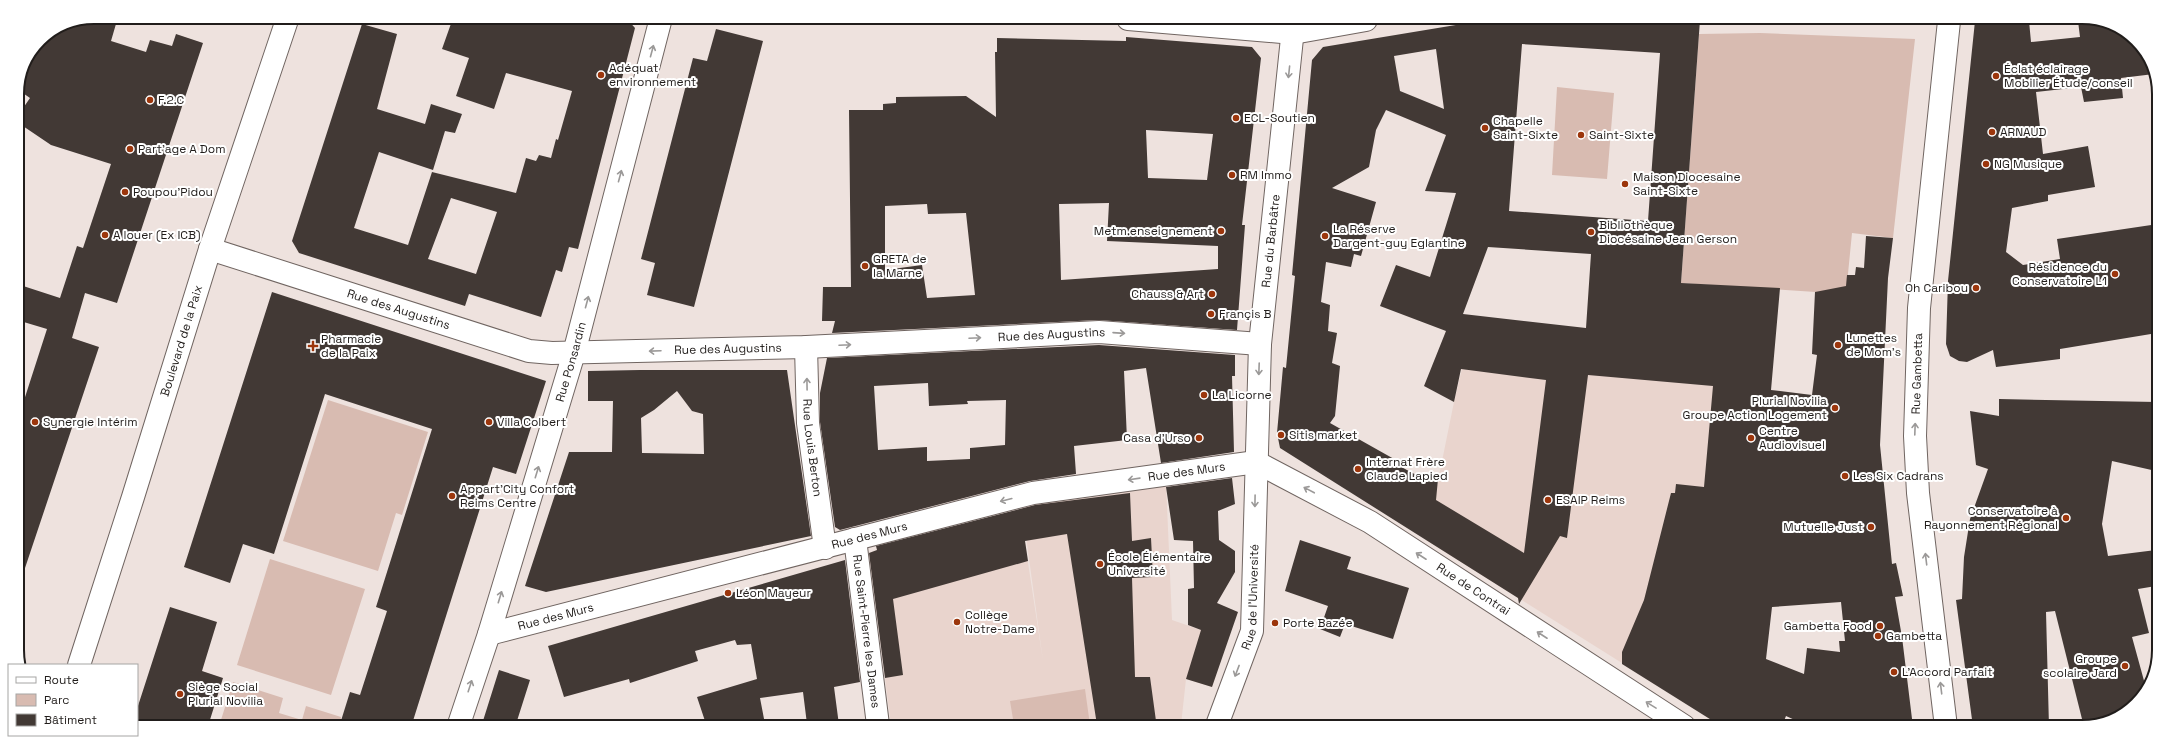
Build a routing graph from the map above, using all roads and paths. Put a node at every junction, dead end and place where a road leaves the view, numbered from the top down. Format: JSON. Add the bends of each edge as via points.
{"nodes":[{"id":1,"x":286,"y":24,"type":"edge"},
{"id":2,"x":659,"y":24,"type":"edge"},
{"id":3,"x":1246,"y":24,"type":"edge"},
{"id":4,"x":1317,"y":24,"type":"edge"},
{"id":5,"x":1949,"y":24,"type":"edge"},
{"id":6,"x":1293,"y":26,"type":"edge"},
{"id":7,"x":210,"y":249,"type":"junction"},
{"id":8,"x":1260,"y":344,"type":"junction"},
{"id":9,"x":806,"y":347,"type":"junction"},
{"id":10,"x":574,"y":353,"type":"junction"},
{"id":11,"x":1256,"y":462,"type":"junction"},
{"id":12,"x":855,"y":539,"type":"junction"},
{"id":13,"x":824,"y":548,"type":"junction"},
{"id":14,"x":489,"y":634,"type":"junction"},
{"id":15,"x":78,"y":664,"type":"edge"},
{"id":16,"x":460,"y":720,"type":"edge"},
{"id":17,"x":877,"y":720,"type":"edge"},
{"id":18,"x":1219,"y":720,"type":"edge"},
{"id":19,"x":1675,"y":720,"type":"edge"},
{"id":20,"x":1945,"y":720,"type":"edge"}],
"edges":[{"from":1,"to":7,"type":"street","name":"Boulevard de la Paix"},
{"from":10,"to":2,"type":"street","name":"Rue Ponsardin","one_way":true},
{"from":3,"to":6,"type":"street"},
{"from":4,"to":6,"type":"street"},
{"from":20,"to":5,"type":"street","name":"Rue Gambetta","one_way":true,"via":[[1918,493],[1915,436],[1919,308]]},
{"from":6,"to":8,"type":"street","name":"Rue du Barbâtre","one_way":true},
{"from":7,"to":10,"type":"street","name":"Rue des Augustins","via":[[529,351]]},
{"from":7,"to":15,"type":"street","name":"Boulevard de la Paix"},
{"from":9,"to":8,"type":"street","name":"Rue des Augustins","one_way":true,"via":[[1099,332]]},
{"from":8,"to":11,"type":"street","name":"Rue du Barbâtre","one_way":true},
{"from":9,"to":10,"type":"street","name":"Rue des Augustins","one_way":true},
{"from":13,"to":9,"type":"street","name":"Rue Louis Berton","one_way":true,"via":[[808,423]]},
{"from":14,"to":10,"type":"street","name":"Rue Ponsardin","one_way":true},
{"from":11,"to":12,"type":"street","name":"Rue des Murs","one_way":true,"via":[[1033,493]]},
{"from":11,"to":18,"type":"street","name":"Rue de l'Université","one_way":true,"via":[[1252,631]]},
{"from":19,"to":11,"type":"street","name":"Rue de Contrai","one_way":true,"via":[[1370,522]]},
{"from":12,"to":13,"type":"street","name":"Rue des Murs"},
{"from":12,"to":17,"type":"street","name":"Rue Saint-Pierre les Dames"},
{"from":13,"to":14,"type":"street","name":"Rue des Murs"},
{"from":16,"to":14,"type":"street","name":"Rue Ponsardin","one_way":true}]}
